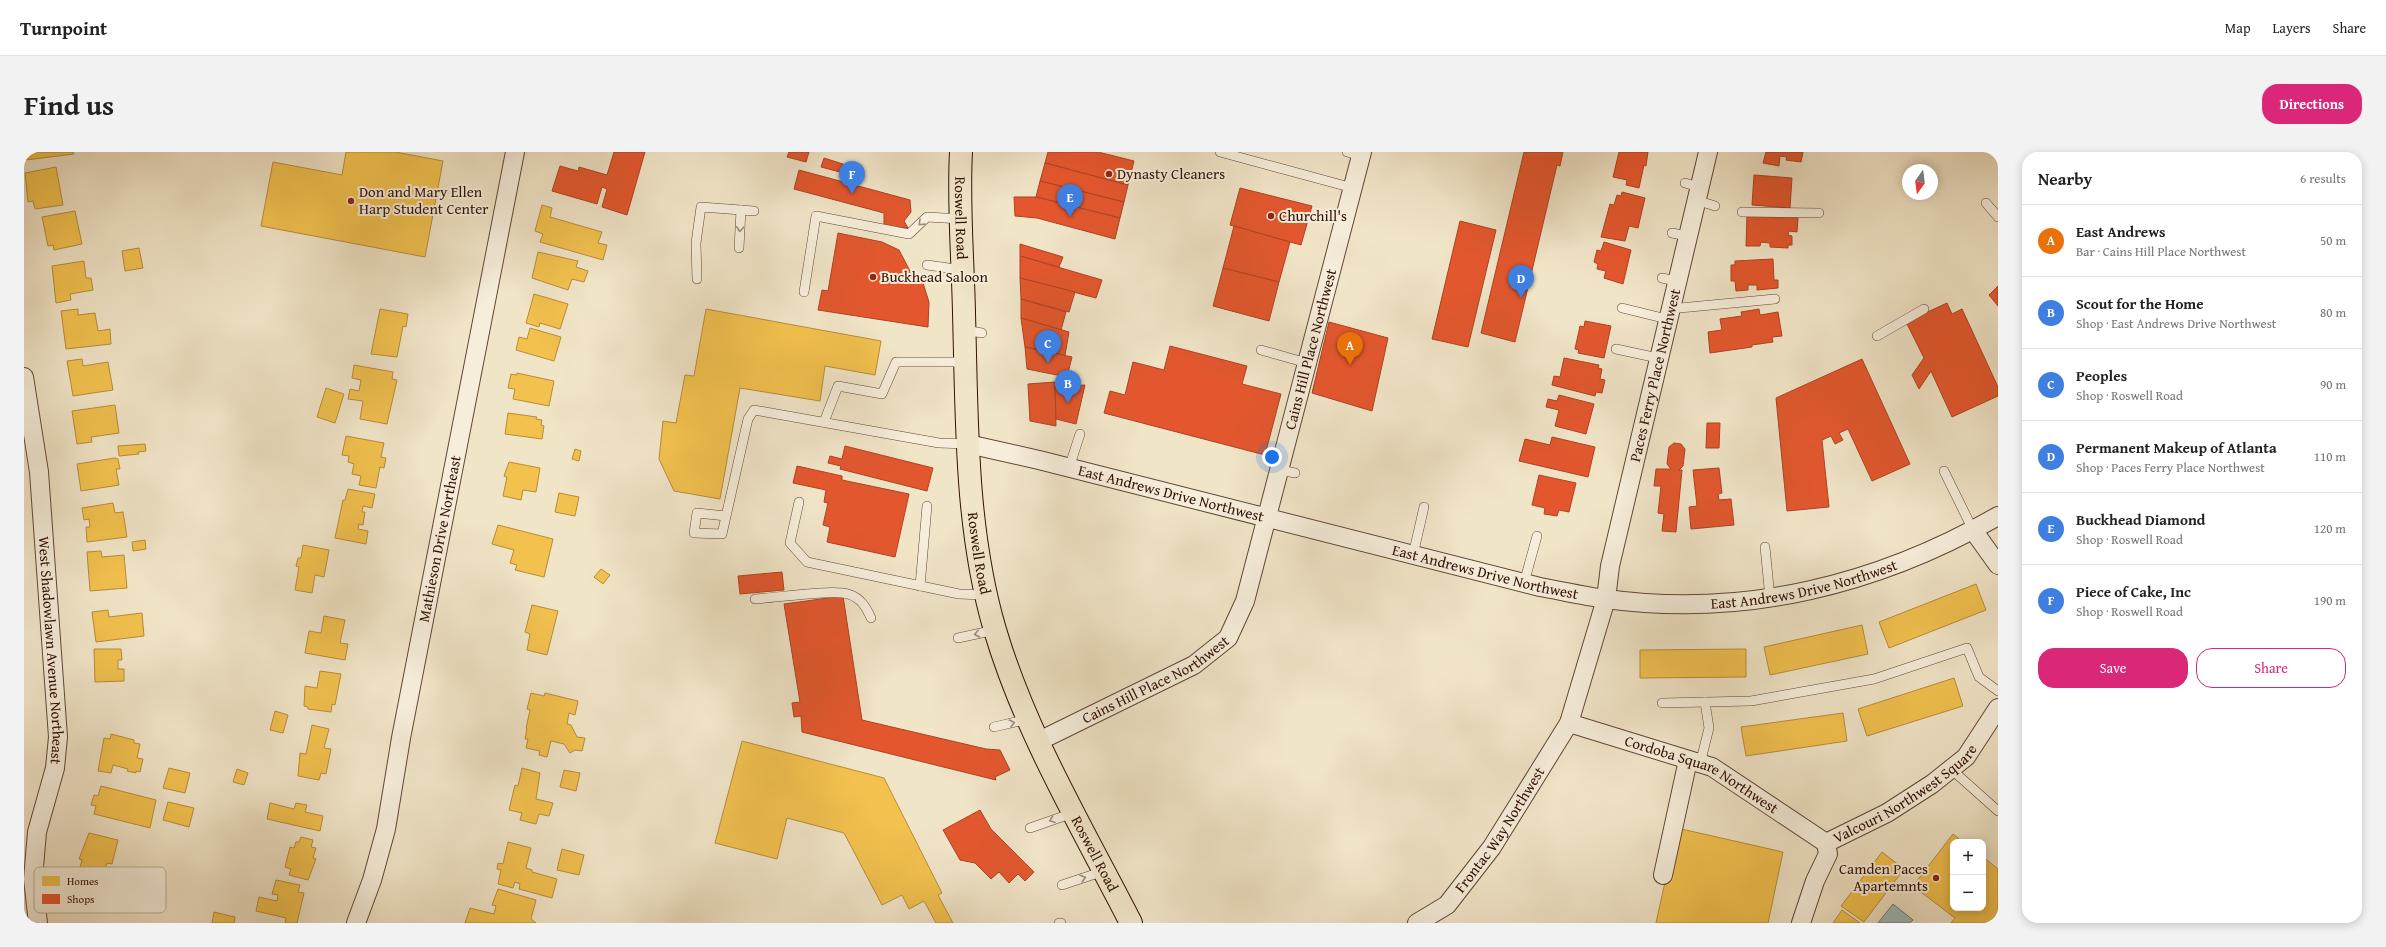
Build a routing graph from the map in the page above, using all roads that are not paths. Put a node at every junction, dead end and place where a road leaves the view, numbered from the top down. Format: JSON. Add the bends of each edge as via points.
{"nodes":[{"id":1,"x":515,"y":152,"type":"edge"},
{"id":2,"x":961,"y":152,"type":"edge"},
{"id":3,"x":1220,"y":152,"type":"edge"},
{"id":4,"x":1708,"y":152,"type":"edge"},
{"id":5,"x":1357,"y":153,"type":"edge"},
{"id":6,"x":1353,"y":188,"type":"junction"},
{"id":7,"x":1693,"y":190,"type":"junction"},
{"id":8,"x":1986,"y":203,"type":"dead end"},
{"id":9,"x":1716,"y":206,"type":"dead end"},
{"id":10,"x":741,"y":210,"type":"junction"},
{"id":11,"x":754,"y":211,"type":"dead end"},
{"id":12,"x":1742,"y":212,"type":"dead end"},
{"id":13,"x":1819,"y":213,"type":"dead end"},
{"id":14,"x":1998,"y":216,"type":"edge"},
{"id":15,"x":962,"y":220,"type":"junction"},
{"id":16,"x":739,"y":248,"type":"dead end"},
{"id":17,"x":927,"y":265,"type":"dead end"},
{"id":18,"x":963,"y":270,"type":"junction"},
{"id":19,"x":697,"y":278,"type":"dead end"},
{"id":20,"x":804,"y":292,"type":"dead end"},
{"id":21,"x":1774,"y":299,"type":"dead end"},
{"id":22,"x":1622,"y":308,"type":"dead end"},
{"id":23,"x":1924,"y":309,"type":"dead end"},
{"id":24,"x":1668,"y":314,"type":"junction"},
{"id":25,"x":1877,"y":336,"type":"dead end"},
{"id":26,"x":1616,"y":349,"type":"dead end"},
{"id":27,"x":1261,"y":350,"type":"dead end"},
{"id":28,"x":1658,"y":358,"type":"junction"},
{"id":29,"x":966,"y":362,"type":"junction"},
{"id":30,"x":1307,"y":363,"type":"junction"},
{"id":31,"x":24,"y":377,"type":"edge"},
{"id":32,"x":824,"y":422,"type":"junction"},
{"id":33,"x":1080,"y":434,"type":"dead end"},
{"id":34,"x":968,"y":444,"type":"junction"},
{"id":35,"x":1069,"y":468,"type":"junction"},
{"id":36,"x":1944,"y":471,"type":"dead end"},
{"id":37,"x":798,"y":502,"type":"dead end"},
{"id":38,"x":927,"y":506,"type":"dead end"},
{"id":39,"x":1424,"y":507,"type":"dead end"},
{"id":40,"x":726,"y":516,"type":"dead end"},
{"id":41,"x":1998,"y":516,"type":"edge"},
{"id":42,"x":1267,"y":518,"type":"junction"},
{"id":43,"x":1973,"y":530,"type":"junction"},
{"id":44,"x":1537,"y":536,"type":"dead end"},
{"id":45,"x":1765,"y":547,"type":"dead end"},
{"id":46,"x":1413,"y":555,"type":"junction"},
{"id":47,"x":1998,"y":565,"type":"edge"},
{"id":48,"x":1524,"y":583,"type":"junction"},
{"id":49,"x":920,"y":586,"type":"junction"},
{"id":50,"x":987,"y":595,"type":"junction"},
{"id":51,"x":1770,"y":598,"type":"junction"},
{"id":52,"x":755,"y":599,"type":"dead end"},
{"id":53,"x":1606,"y":599,"type":"junction"},
{"id":54,"x":871,"y":618,"type":"dead end"},
{"id":55,"x":995,"y":630,"type":"junction"},
{"id":56,"x":958,"y":638,"type":"dead end"},
{"id":57,"x":1998,"y":691,"type":"edge"},
{"id":58,"x":1705,"y":702,"type":"junction"},
{"id":59,"x":1662,"y":703,"type":"dead end"},
{"id":60,"x":1998,"y":708,"type":"edge"},
{"id":61,"x":1029,"y":718,"type":"junction"},
{"id":62,"x":1569,"y":723,"type":"junction"},
{"id":63,"x":994,"y":727,"type":"dead end"},
{"id":64,"x":1039,"y":741,"type":"junction"},
{"id":65,"x":1694,"y":762,"type":"junction"},
{"id":66,"x":1951,"y":769,"type":"junction"},
{"id":67,"x":1998,"y":811,"type":"edge"},
{"id":68,"x":1074,"y":812,"type":"junction"},
{"id":69,"x":1030,"y":828,"type":"dead end"},
{"id":70,"x":1826,"y":843,"type":"junction"},
{"id":71,"x":35,"y":867,"type":"edge"},
{"id":72,"x":1104,"y":871,"type":"junction"},
{"id":73,"x":1663,"y":875,"type":"dead end"},
{"id":74,"x":1062,"y":885,"type":"dead end"},
{"id":75,"x":37,"y":913,"type":"edge"},
{"id":76,"x":38,"y":923,"type":"edge"},
{"id":77,"x":356,"y":923,"type":"edge"},
{"id":78,"x":1130,"y":923,"type":"edge"},
{"id":79,"x":1417,"y":923,"type":"edge"},
{"id":80,"x":1801,"y":923,"type":"edge"}],
"edges":[{"from":1,"to":77,"type":"street","name":"Mathieson Drive Northeast","via":[[401,738],[386,829],[372,880]]},
{"from":2,"to":15,"type":"main road","name":"Roswell Road"},
{"from":3,"to":6,"type":"lane"},
{"from":4,"to":7,"type":"street","name":"Paces Ferry Place Northwest"},
{"from":5,"to":6,"type":"street","name":"Cains Hill Place Northwest"},
{"from":6,"to":30,"type":"street","name":"Cains Hill Place Northwest"},
{"from":7,"to":9,"type":"lane"},
{"from":7,"to":24,"type":"street","name":"Paces Ferry Place Northwest","via":[[1679,234],[1669,280]]},
{"from":8,"to":14,"type":"lane"},
{"from":10,"to":11,"type":"lane"},
{"from":10,"to":16,"type":"lane","one_way":true},
{"from":10,"to":19,"type":"lane","via":[[701,207],[696,243]]},
{"from":12,"to":13,"type":"lane"},
{"from":15,"to":18,"type":"main road","name":"Roswell Road"},
{"from":15,"to":20,"type":"lane","one_way":true,"via":[[927,217],[909,234],[816,216]]},
{"from":17,"to":18,"type":"lane"},
{"from":18,"to":29,"type":"main road","name":"Roswell Road","via":[[973,331]]},
{"from":21,"to":24,"type":"lane"},
{"from":22,"to":24,"type":"lane"},
{"from":23,"to":25,"type":"lane"},
{"from":24,"to":28,"type":"street","name":"Paces Ferry Place Northwest"},
{"from":26,"to":28,"type":"lane"},
{"from":27,"to":30,"type":"lane"},
{"from":28,"to":53,"type":"street","name":"Paces Ferry Place Northwest","via":[[1610,566]]},
{"from":29,"to":32,"type":"lane","via":[[896,362],[882,394],[838,386]]},
{"from":29,"to":34,"type":"main road","name":"Roswell Road"},
{"from":30,"to":42,"type":"street","name":"Cains Hill Place Northwest","via":[[1287,471]]},
{"from":31,"to":71,"type":"street","name":"West Shadowlawn Avenue Northeast","via":[[39,472],[58,737],[55,768],[37,832]]},
{"from":32,"to":34,"type":"lane","via":[[939,443]]},
{"from":32,"to":40,"type":"lane","via":[[754,410],[748,419]]},
{"from":33,"to":35,"type":"lane"},
{"from":34,"to":35,"type":"street","name":"East Andrews Drive Northwest"},
{"from":34,"to":50,"type":"main road","name":"Roswell Road","via":[[974,521]]},
{"from":35,"to":42,"type":"street","name":"East Andrews Drive Northwest"},
{"from":36,"to":43,"type":"lane"},
{"from":37,"to":49,"type":"lane","via":[[790,543],[807,562]]},
{"from":38,"to":49,"type":"lane"},
{"from":39,"to":46,"type":"lane"},
{"from":41,"to":43,"type":"street","name":"East Andrews Drive Northwest"},
{"from":42,"to":46,"type":"street","name":"East Andrews Drive Northwest"},
{"from":42,"to":64,"type":"street","name":"Cains Hill Place Northwest","via":[[1245,601],[1228,638],[1194,665]]},
{"from":43,"to":47,"type":"street"},
{"from":43,"to":51,"type":"street","name":"East Andrews Drive Northwest","via":[[1915,559],[1875,573],[1825,588]]},
{"from":44,"to":48,"type":"lane"},
{"from":45,"to":51,"type":"lane"},
{"from":46,"to":48,"type":"street","name":"East Andrews Drive Northwest"},
{"from":48,"to":53,"type":"street","name":"East Andrews Drive Northwest"},
{"from":49,"to":50,"type":"lane","via":[[959,594]]},
{"from":50,"to":55,"type":"main road","name":"Roswell Road"},
{"from":51,"to":53,"type":"street","name":"East Andrews Drive Northwest","via":[[1689,604]]},
{"from":52,"to":54,"type":"lane","via":[[840,592],[858,599],[866,606]]},
{"from":53,"to":62,"type":"street","name":"Paces Ferry Place Northwest"},
{"from":55,"to":56,"type":"lane","one_way":true},
{"from":55,"to":61,"type":"main road","name":"Roswell Road"},
{"from":57,"to":58,"type":"lane","via":[[1979,677],[1967,648],[1874,679],[1751,701]]},
{"from":58,"to":59,"type":"lane"},
{"from":58,"to":65,"type":"lane","via":[[1708,728]]},
{"from":60,"to":66,"type":"street","name":"Valcouri Northwest Square","via":[[1966,757]]},
{"from":63,"to":61,"type":"lane","one_way":true},
{"from":61,"to":64,"type":"main road","name":"Roswell Road"},
{"from":62,"to":65,"type":"street","name":"Cordoba Square Northwest"},
{"from":62,"to":79,"type":"street","name":"Frontac Way Northwest","via":[[1492,847],[1447,905]]},
{"from":64,"to":68,"type":"main road","name":"Roswell Road"},
{"from":65,"to":70,"type":"street","name":"Cordoba Square Northwest","via":[[1712,767]]},
{"from":65,"to":73,"type":"street"},
{"from":66,"to":67,"type":"lane"},
{"from":66,"to":70,"type":"street","name":"Valcouri Northwest Square","via":[[1887,813]]},
{"from":68,"to":69,"type":"lane","one_way":true},
{"from":68,"to":72,"type":"main road","name":"Roswell Road"},
{"from":70,"to":80,"type":"street","name":"Valcouri Northwest Square","via":[[1828,854],[1815,881]]},
{"from":74,"to":72,"type":"lane","one_way":true},
{"from":72,"to":78,"type":"main road","name":"Roswell Road"},
{"from":75,"to":76,"type":"street","name":"West Shadowlawn Avenue Northeast"}]}
